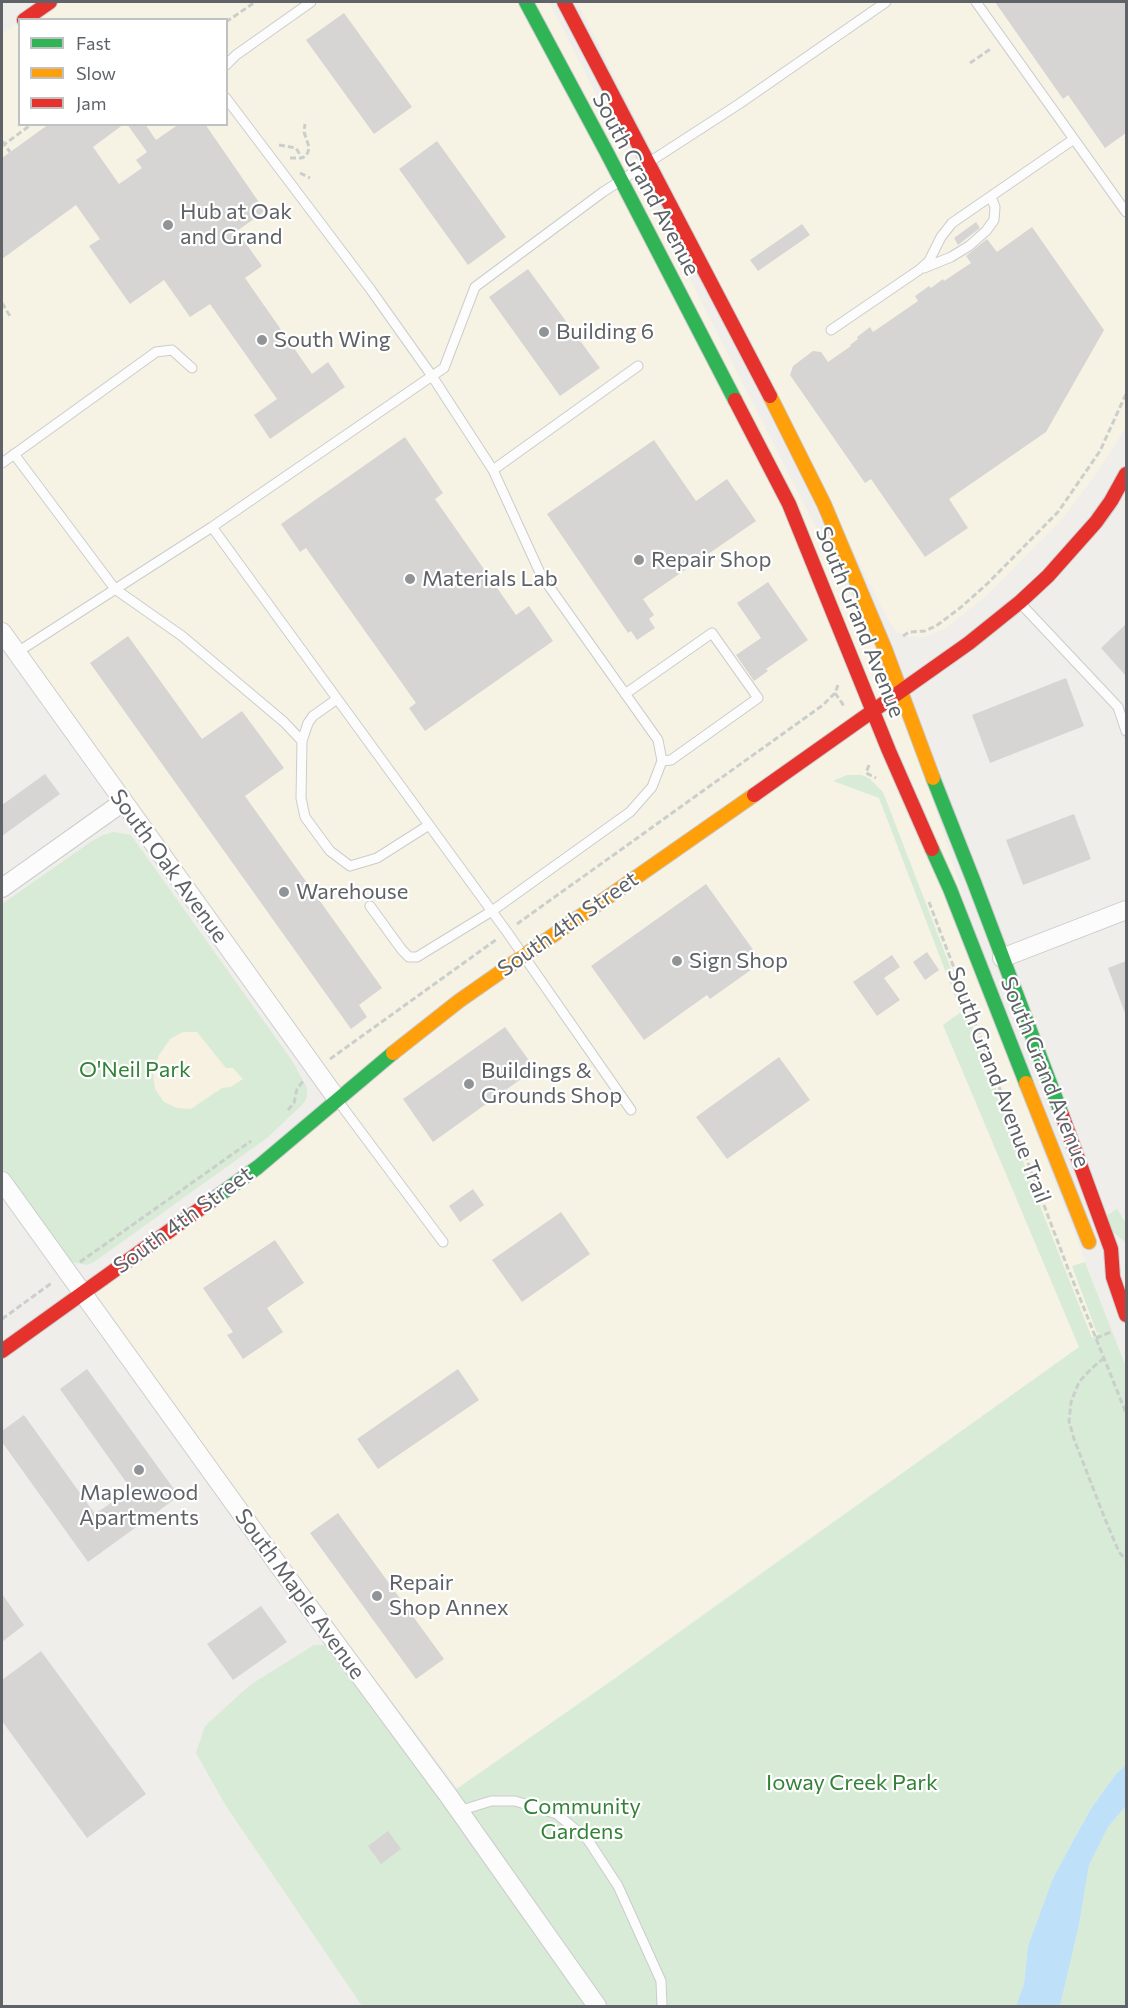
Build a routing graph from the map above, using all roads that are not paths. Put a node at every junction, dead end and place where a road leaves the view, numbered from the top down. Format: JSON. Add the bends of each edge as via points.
{"nodes":[{"id":1,"x":50,"y":2,"type":"edge"},
{"id":2,"x":311,"y":2,"type":"edge"},
{"id":3,"x":526,"y":2,"type":"edge"},
{"id":4,"x":564,"y":2,"type":"edge"},
{"id":5,"x":886,"y":2,"type":"edge"},
{"id":6,"x":976,"y":2,"type":"edge"},
{"id":7,"x":22,"y":17,"type":"edge"},
{"id":8,"x":228,"y":63,"type":"edge"},
{"id":9,"x":228,"y":101,"type":"edge"},
{"id":10,"x":1074,"y":139,"type":"junction"},
{"id":11,"x":648,"y":163,"type":"junction"},
{"id":12,"x":621,"y":180,"type":"junction"},
{"id":13,"x":991,"y":196,"type":"junction"},
{"id":14,"x":1126,"y":212,"type":"edge"},
{"id":15,"x":919,"y":270,"type":"junction"},
{"id":16,"x":831,"y":330,"type":"dead end"},
{"id":17,"x":638,"y":366,"type":"dead end"},
{"id":18,"x":192,"y":368,"type":"dead end"},
{"id":19,"x":432,"y":376,"type":"junction"},
{"id":20,"x":14,"y":454,"type":"junction"},
{"id":21,"x":2,"y":463,"type":"edge"},
{"id":22,"x":493,"y":470,"type":"junction"},
{"id":23,"x":1126,"y":474,"type":"edge"},
{"id":24,"x":1111,"y":501,"type":"junction"},
{"id":25,"x":1126,"y":512,"type":"edge"},
{"id":26,"x":212,"y":526,"type":"junction"},
{"id":27,"x":115,"y":589,"type":"junction"},
{"id":28,"x":1020,"y":602,"type":"junction"},
{"id":29,"x":2,"y":633,"type":"edge"},
{"id":30,"x":16,"y":653,"type":"junction"},
{"id":31,"x":900,"y":693,"type":"junction"},
{"id":32,"x":625,"y":694,"type":"junction"},
{"id":33,"x":337,"y":699,"type":"junction"},
{"id":34,"x":873,"y":712,"type":"junction"},
{"id":35,"x":1126,"y":731,"type":"edge"},
{"id":36,"x":302,"y":741,"type":"junction"},
{"id":37,"x":662,"y":761,"type":"junction"},
{"id":38,"x":123,"y":801,"type":"junction"},
{"id":39,"x":429,"y":825,"type":"junction"},
{"id":40,"x":2,"y":888,"type":"edge"},
{"id":41,"x":370,"y":906,"type":"dead end"},
{"id":42,"x":1126,"y":910,"type":"edge"},
{"id":43,"x":492,"y":911,"type":"junction"},
{"id":44,"x":524,"y":956,"type":"junction"},
{"id":45,"x":1002,"y":958,"type":"junction"},
{"id":46,"x":337,"y":1099,"type":"junction"},
{"id":47,"x":631,"y":1110,"type":"dead end"},
{"id":48,"x":2,"y":1181,"type":"edge"},
{"id":49,"x":443,"y":1242,"type":"dead end"},
{"id":50,"x":1118,"y":1280,"type":"edge"},
{"id":51,"x":82,"y":1293,"type":"junction"},
{"id":52,"x":1126,"y":1315,"type":"edge"},
{"id":53,"x":2,"y":1351,"type":"edge"},
{"id":54,"x":459,"y":1810,"type":"junction"},
{"id":55,"x":597,"y":2007,"type":"edge"},
{"id":56,"x":662,"y":2007,"type":"edge"}],
"edges":[{"from":1,"to":7,"type":"street"},
{"from":2,"to":8,"type":"lane"},
{"from":3,"to":12,"type":"street","name":"South Grand Avenue"},
{"from":4,"to":11,"type":"street","name":"South Grand Avenue"},
{"from":5,"to":11,"type":"lane"},
{"from":6,"to":10,"type":"lane"},
{"from":9,"to":19,"type":"lane"},
{"from":10,"to":13,"type":"lane"},
{"from":10,"to":14,"type":"lane"},
{"from":11,"to":12,"type":"lane"},
{"from":11,"to":31,"type":"street","name":"South Grand Avenue","via":[[824,504]]},
{"from":12,"to":19,"type":"lane","via":[[475,287],[444,368]]},
{"from":12,"to":34,"type":"street","name":"South Grand Avenue","via":[[789,504]]},
{"from":13,"to":15,"type":"lane","via":[[952,223]]},
{"from":13,"to":15,"type":"lane","via":[[994,220],[986,231],[951,257]]},
{"from":15,"to":16,"type":"lane"},
{"from":17,"to":22,"type":"lane"},
{"from":18,"to":20,"type":"lane","via":[[172,350],[156,352]]},
{"from":19,"to":22,"type":"lane"},
{"from":19,"to":26,"type":"lane"},
{"from":20,"to":21,"type":"lane"},
{"from":20,"to":27,"type":"lane"},
{"from":22,"to":32,"type":"lane","via":[[542,575]]},
{"from":23,"to":24,"type":"street","name":"South 4th Street"},
{"from":24,"to":25,"type":"street"},
{"from":24,"to":28,"type":"street","name":"South 4th Street"},
{"from":26,"to":27,"type":"lane"},
{"from":26,"to":33,"type":"lane"},
{"from":27,"to":30,"type":"lane"},
{"from":27,"to":36,"type":"lane","via":[[182,636]]},
{"from":28,"to":31,"type":"street","name":"South 4th Street"},
{"from":28,"to":35,"type":"lane","via":[[1118,707]]},
{"from":29,"to":30,"type":"street","name":"South Oak Avenue"},
{"from":30,"to":38,"type":"street","name":"South Oak Avenue"},
{"from":31,"to":34,"type":"street","name":"South 4th Street"},
{"from":31,"to":45,"type":"street","name":"South Grand Avenue"},
{"from":32,"to":37,"type":"lane","via":[[658,740]]},
{"from":32,"to":37,"type":"lane","via":[[712,633],[758,698],[671,760]]},
{"from":33,"to":36,"type":"lane","via":[[313,716]]},
{"from":33,"to":39,"type":"lane"},
{"from":34,"to":44,"type":"street","name":"South 4th Street"},
{"from":34,"to":50,"type":"street","name":"South Grand Avenue","via":[[950,889],[1097,1258]]},
{"from":36,"to":39,"type":"lane","via":[[301,798],[305,817],[330,851],[350,866],[377,858]]},
{"from":37,"to":43,"type":"lane","via":[[652,787],[630,812]]},
{"from":38,"to":40,"type":"street"},
{"from":38,"to":46,"type":"street","name":"South Oak Avenue"},
{"from":39,"to":43,"type":"lane"},
{"from":41,"to":43,"type":"lane","via":[[409,957],[417,957]]},
{"from":42,"to":45,"type":"street"},
{"from":43,"to":44,"type":"lane"},
{"from":44,"to":46,"type":"street","name":"South 4th Street","via":[[406,1042]]},
{"from":44,"to":47,"type":"lane"},
{"from":45,"to":50,"type":"street","name":"South Grand Avenue","via":[[1111,1249]]},
{"from":46,"to":49,"type":"lane"},
{"from":46,"to":51,"type":"street","name":"South 4th Street","via":[[258,1167]]},
{"from":48,"to":51,"type":"street","name":"South Maple Avenue"},
{"from":50,"to":52,"type":"street","name":"South Grand Avenue"},
{"from":51,"to":53,"type":"street","name":"South 4th Street"},
{"from":51,"to":54,"type":"street","name":"South Maple Avenue"},
{"from":54,"to":55,"type":"street","name":"South Maple Avenue"},
{"from":54,"to":56,"type":"lane","via":[[491,1801],[515,1801],[557,1814],[588,1840],[618,1886],[661,1981]]}]}
